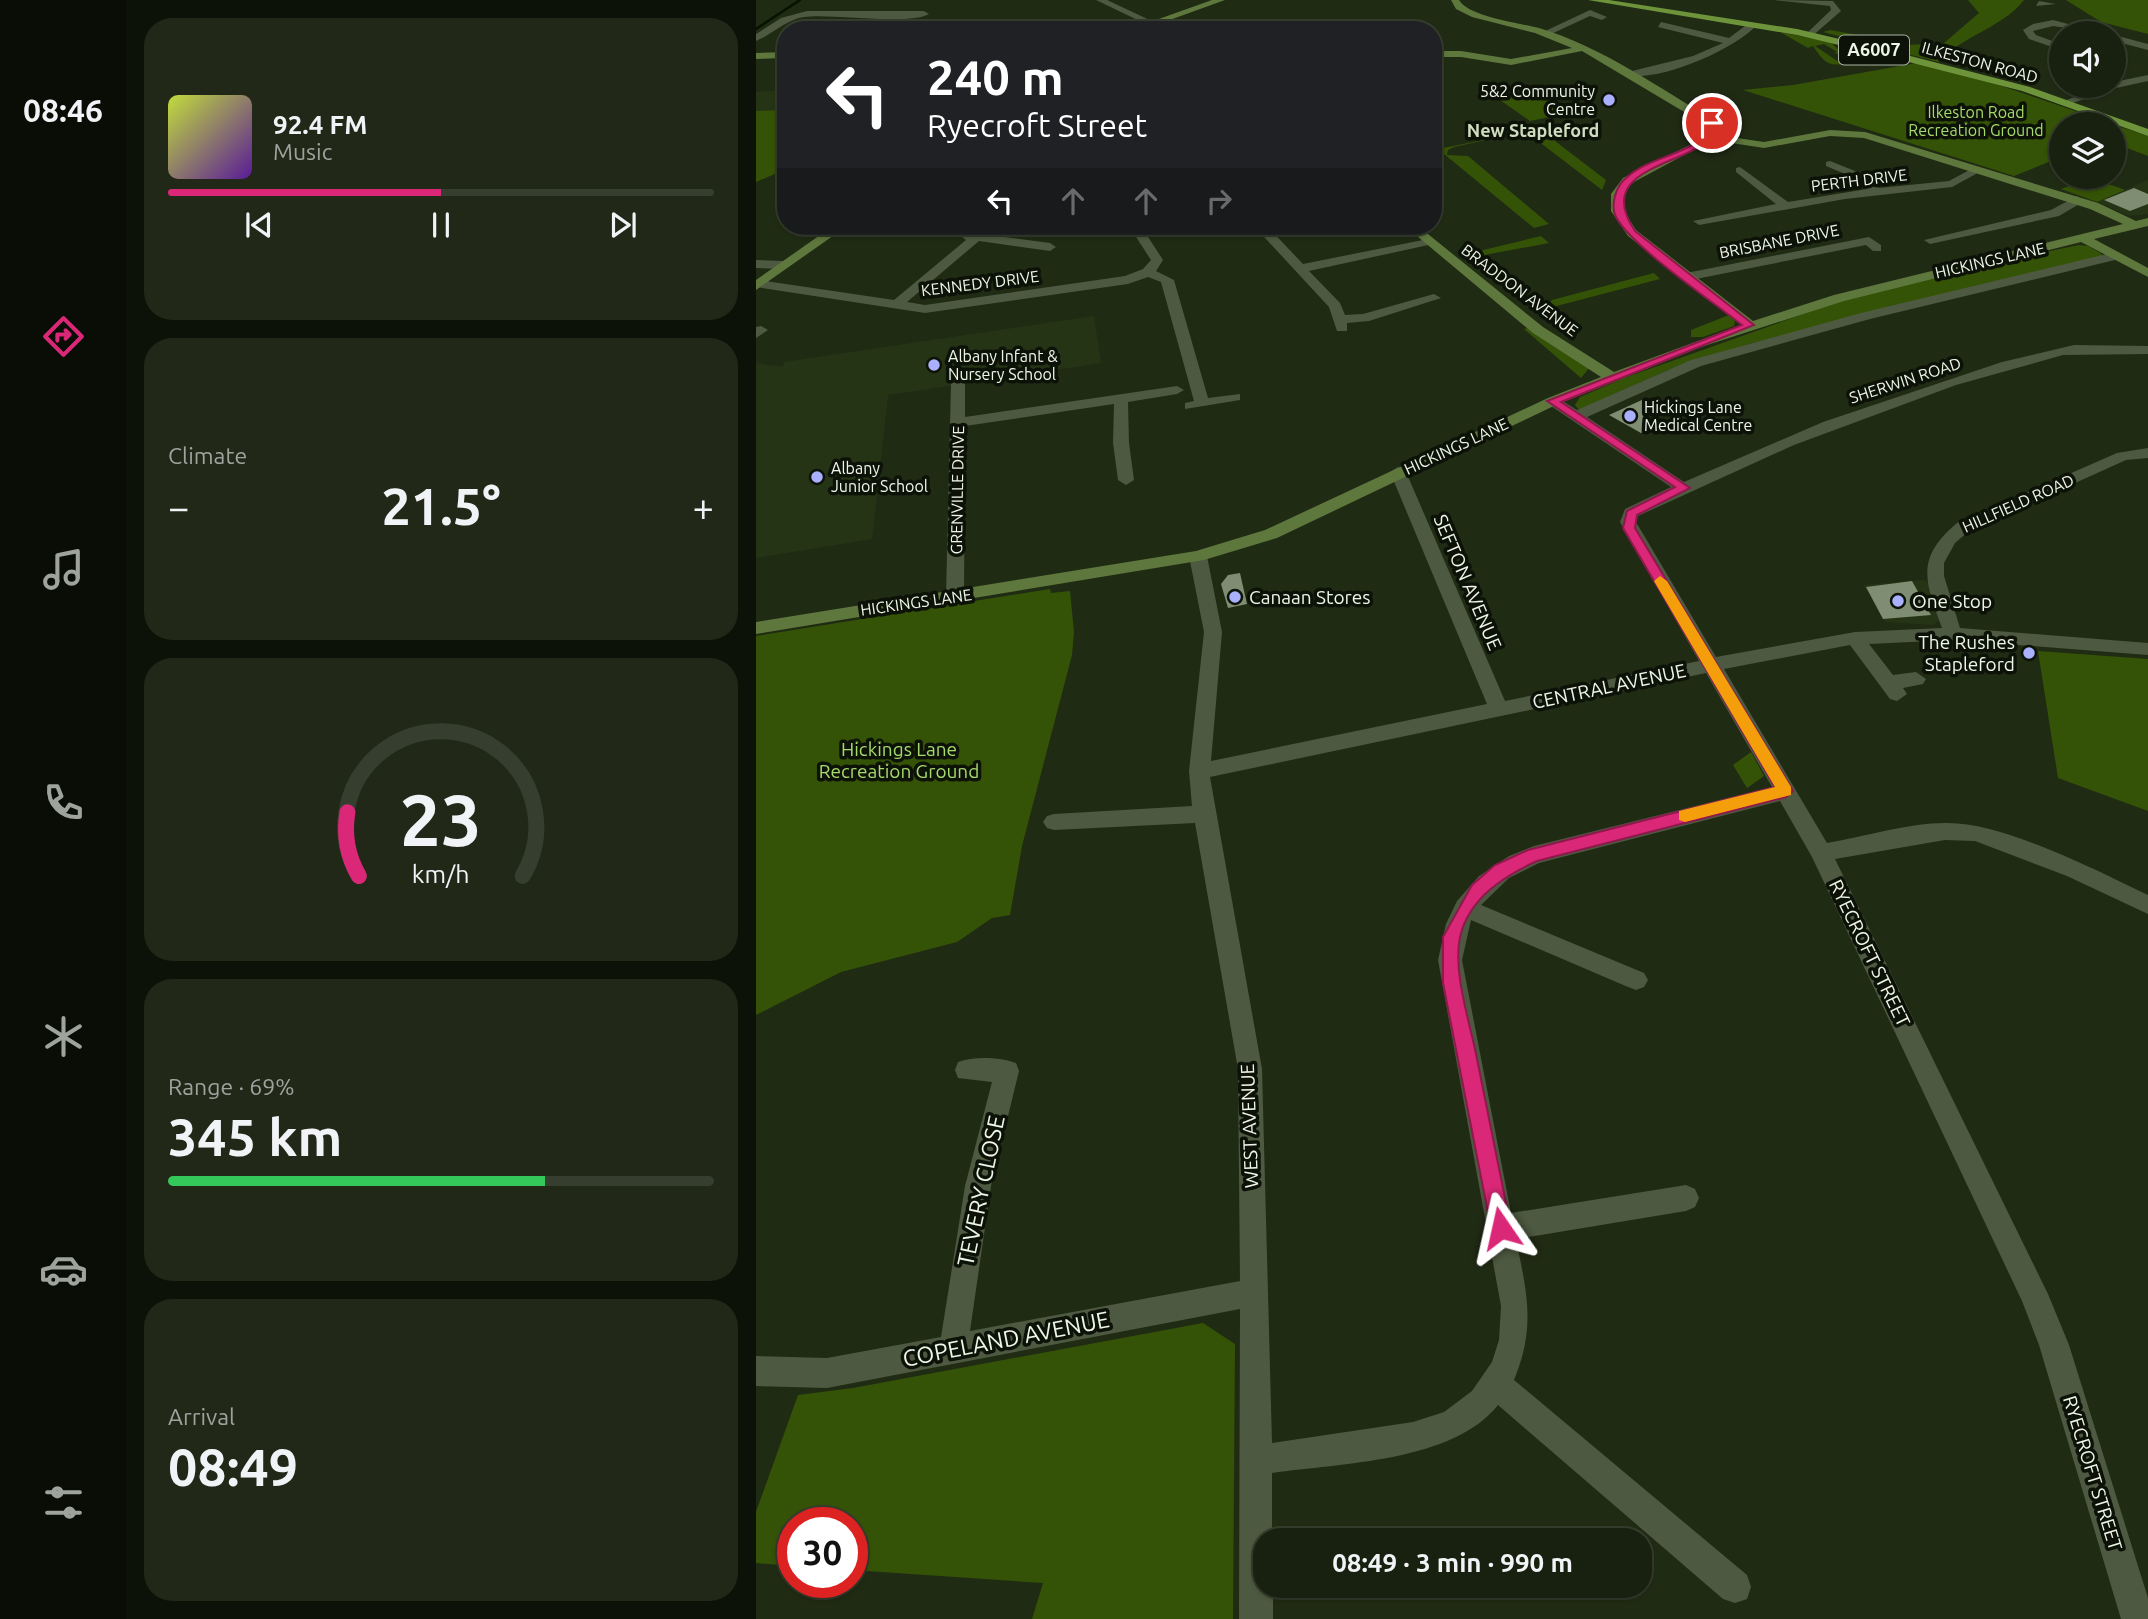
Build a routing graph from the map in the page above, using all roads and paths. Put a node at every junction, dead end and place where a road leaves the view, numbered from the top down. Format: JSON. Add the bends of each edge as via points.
{"nodes":[{"id":1,"x":1100,"y":0,"type":"edge"},
{"id":2,"x":1221,"y":0,"type":"edge"},
{"id":3,"x":1455,"y":0,"type":"edge"},
{"id":4,"x":1592,"y":0,"type":"edge"},
{"id":5,"x":1778,"y":0,"type":"edge"},
{"id":6,"x":831,"y":4,"type":"dead end"},
{"id":7,"x":902,"y":4,"type":"dead end"},
{"id":8,"x":2046,"y":5,"type":"dead end"},
{"id":9,"x":816,"y":12,"type":"junction"},
{"id":10,"x":919,"y":13,"type":"dead end"},
{"id":11,"x":888,"y":15,"type":"junction"},
{"id":12,"x":1602,"y":17,"type":"dead end"},
{"id":13,"x":778,"y":21,"type":"edge"},
{"id":14,"x":1146,"y":21,"type":"edge"},
{"id":15,"x":1157,"y":21,"type":"edge"},
{"id":16,"x":1355,"y":21,"type":"edge"},
{"id":17,"x":1384,"y":21,"type":"edge"},
{"id":18,"x":2059,"y":21,"type":"edge"},
{"id":19,"x":777,"y":22,"type":"edge"},
{"id":20,"x":2049,"y":24,"type":"edge"},
{"id":21,"x":1661,"y":25,"type":"dead end"},
{"id":22,"x":1752,"y":25,"type":"junction"},
{"id":23,"x":1546,"y":33,"type":"junction"},
{"id":24,"x":1810,"y":35,"type":"junction"},
{"id":25,"x":756,"y":38,"type":"edge"},
{"id":26,"x":2126,"y":41,"type":"edge"},
{"id":27,"x":1733,"y":42,"type":"junction"},
{"id":28,"x":2049,"y":43,"type":"edge"},
{"id":29,"x":2148,"y":47,"type":"edge"},
{"id":30,"x":1585,"y":48,"type":"junction"},
{"id":31,"x":1442,"y":54,"type":"edge"},
{"id":32,"x":777,"y":56,"type":"edge"},
{"id":33,"x":758,"y":58,"type":"edge"},
{"id":34,"x":1632,"y":74,"type":"junction"},
{"id":35,"x":2148,"y":78,"type":"edge"},
{"id":36,"x":2126,"y":82,"type":"edge"},
{"id":37,"x":2078,"y":98,"type":"edge"},
{"id":38,"x":2064,"y":103,"type":"junction"},
{"id":39,"x":2148,"y":133,"type":"edge"},
{"id":40,"x":1711,"y":137,"type":"junction"},
{"id":41,"x":1835,"y":169,"type":"dead end"},
{"id":42,"x":1979,"y":169,"type":"junction"},
{"id":43,"x":1740,"y":174,"type":"dead end"},
{"id":44,"x":1876,"y":192,"type":"junction"},
{"id":45,"x":2077,"y":200,"type":"junction"},
{"id":46,"x":1787,"y":206,"type":"junction"},
{"id":47,"x":1699,"y":221,"type":"dead end"},
{"id":48,"x":2142,"y":224,"type":"edge"},
{"id":49,"x":828,"y":235,"type":"edge"},
{"id":50,"x":1141,"y":235,"type":"edge"},
{"id":51,"x":1268,"y":235,"type":"edge"},
{"id":52,"x":1422,"y":235,"type":"edge"},
{"id":53,"x":1935,"y":237,"type":"dead end"},
{"id":54,"x":2085,"y":239,"type":"junction"},
{"id":55,"x":1429,"y":241,"type":"junction"},
{"id":56,"x":1050,"y":247,"type":"dead end"},
{"id":57,"x":1877,"y":248,"type":"dead end"},
{"id":58,"x":2115,"y":256,"type":"junction"},
{"id":59,"x":756,"y":264,"type":"edge"},
{"id":60,"x":783,"y":265,"type":"junction"},
{"id":61,"x":1300,"y":270,"type":"junction"},
{"id":62,"x":1148,"y":272,"type":"junction"},
{"id":63,"x":2148,"y":273,"type":"edge"},
{"id":64,"x":1686,"y":276,"type":"junction"},
{"id":65,"x":757,"y":285,"type":"edge"},
{"id":66,"x":1434,"y":298,"type":"dead end"},
{"id":67,"x":895,"y":306,"type":"junction"},
{"id":68,"x":1749,"y":325,"type":"junction"},
{"id":69,"x":1201,"y":338,"type":"dead end"},
{"id":70,"x":1185,"y":340,"type":"junction"},
{"id":71,"x":2148,"y":350,"type":"edge"},
{"id":72,"x":1612,"y":377,"type":"junction"},
{"id":73,"x":958,"y":384,"type":"dead end"},
{"id":74,"x":1177,"y":390,"type":"dead end"},
{"id":75,"x":1235,"y":397,"type":"dead end"},
{"id":76,"x":1121,"y":398,"type":"junction"},
{"id":77,"x":1553,"y":401,"type":"junction"},
{"id":78,"x":1575,"y":417,"type":"junction"},
{"id":79,"x":958,"y":423,"type":"junction"},
{"id":80,"x":2148,"y":453,"type":"edge"},
{"id":81,"x":1398,"y":472,"type":"junction"},
{"id":82,"x":1126,"y":480,"type":"dead end"},
{"id":83,"x":1684,"y":488,"type":"junction"},
{"id":84,"x":1198,"y":556,"type":"junction"},
{"id":85,"x":955,"y":596,"type":"junction"},
{"id":86,"x":756,"y":628,"type":"edge"},
{"id":87,"x":1953,"y":634,"type":"junction"},
{"id":88,"x":1855,"y":638,"type":"junction"},
{"id":89,"x":2148,"y":649,"type":"edge"},
{"id":90,"x":1711,"y":664,"type":"junction"},
{"id":91,"x":1916,"y":679,"type":"dead end"},
{"id":92,"x":1498,"y":708,"type":"junction"},
{"id":93,"x":1199,"y":771,"type":"junction"},
{"id":94,"x":1786,"y":791,"type":"junction"},
{"id":95,"x":1204,"y":814,"type":"junction"},
{"id":96,"x":1054,"y":822,"type":"dead end"},
{"id":97,"x":1821,"y":853,"type":"junction"},
{"id":98,"x":2148,"y":905,"type":"edge"},
{"id":99,"x":1465,"y":908,"type":"junction"},
{"id":100,"x":1636,"y":980,"type":"dead end"},
{"id":101,"x":967,"y":1070,"type":"dead end"},
{"id":102,"x":1686,"y":1198,"type":"dead end"},
{"id":103,"x":1501,"y":1228,"type":"junction"},
{"id":104,"x":1254,"y":1292,"type":"junction"},
{"id":105,"x":954,"y":1350,"type":"junction"},
{"id":106,"x":756,"y":1371,"type":"edge"},
{"id":107,"x":1496,"y":1384,"type":"junction"},
{"id":108,"x":1257,"y":1460,"type":"junction"},
{"id":109,"x":1735,"y":1587,"type":"dead end"},
{"id":110,"x":1256,"y":1619,"type":"edge"},
{"id":111,"x":2138,"y":1619,"type":"edge"}],
"edges":[{"from":1,"to":14,"type":"street"},
{"from":2,"to":15,"type":"street"},
{"from":3,"to":23,"type":"street","via":[[1467,12]]},
{"from":4,"to":22,"type":"main road","name":"ILKESTON ROAD","number":"A6007"},
{"from":5,"to":24,"type":"street","via":[[1833,4],[1833,17]]},
{"from":6,"to":9,"type":"street"},
{"from":7,"to":11,"type":"street"},
{"from":8,"to":18,"type":"street"},
{"from":9,"to":11,"type":"street"},
{"from":9,"to":13,"type":"street"},
{"from":10,"to":11,"type":"street"},
{"from":12,"to":23,"type":"street","via":[[1590,13]]},
{"from":16,"to":17,"type":"street"},
{"from":19,"to":25,"type":"street"},
{"from":20,"to":28,"type":"street","via":[[2028,30],[2032,37]]},
{"from":21,"to":27,"type":"street"},
{"from":22,"to":24,"type":"main road","name":"ILKESTON ROAD","number":"A6007"},
{"from":22,"to":27,"type":"street"},
{"from":23,"to":30,"type":"street"},
{"from":24,"to":38,"type":"main road","name":"ILKESTON ROAD","number":"A6007","via":[[1986,78]]},
{"from":26,"to":29,"type":"street"},
{"from":27,"to":34,"type":"street","via":[[1699,58]]},
{"from":30,"to":31,"type":"street","via":[[1516,61]]},
{"from":30,"to":34,"type":"street"},
{"from":32,"to":33,"type":"street"},
{"from":34,"to":40,"type":"street","via":[[1708,119]]},
{"from":35,"to":36,"type":"street"},
{"from":37,"to":38,"type":"street"},
{"from":38,"to":39,"type":"main road","name":"ILKESTON ROAD","number":"A6007"},
{"from":40,"to":42,"type":"street","via":[[1764,145],[1854,133]]},
{"from":40,"to":64,"type":"street","via":[[1637,173],[1623,187],[1618,201],[1627,228]]},
{"from":41,"to":44,"type":"street","via":[[1861,177]]},
{"from":42,"to":44,"type":"street","name":"PERTH DRIVE","via":[[1952,184]]},
{"from":42,"to":45,"type":"street"},
{"from":43,"to":46,"type":"street"},
{"from":44,"to":46,"type":"street","name":"PERTH DRIVE"},
{"from":45,"to":48,"type":"street"},
{"from":45,"to":53,"type":"street","via":[[2055,213]]},
{"from":46,"to":47,"type":"street","name":"PERTH DRIVE"},
{"from":48,"to":54,"type":"street","name":"HICKINGS LANE"},
{"from":49,"to":60,"type":"street"},
{"from":50,"to":62,"type":"street","via":[[1157,260]]},
{"from":51,"to":61,"type":"street"},
{"from":52,"to":55,"type":"street","name":"BRADDON AVENUE"},
{"from":54,"to":58,"type":"street"},
{"from":54,"to":68,"type":"street","name":"HICKINGS LANE","via":[[1933,273]]},
{"from":55,"to":61,"type":"street"},
{"from":55,"to":72,"type":"street","name":"BRADDON AVENUE","via":[[1538,330]]},
{"from":56,"to":67,"type":"street","via":[[1021,248],[972,236]]},
{"from":57,"to":64,"type":"street","name":"BRISBANE DRIVE","via":[[1869,242]]},
{"from":58,"to":63,"type":"street"},
{"from":58,"to":78,"type":"street","name":"HICKINGS LANE","via":[[1905,306],[1696,363]]},
{"from":59,"to":60,"type":"street"},
{"from":60,"to":65,"type":"street"},
{"from":61,"to":66,"type":"street","via":[[1335,306],[1341,323]]},
{"from":62,"to":67,"type":"street","name":"KENNEDY DRIVE","via":[[1128,280],[936,309]]},
{"from":62,"to":70,"type":"street","via":[[1167,281]]},
{"from":64,"to":68,"type":"street"},
{"from":65,"to":67,"type":"street","name":"KENNEDY DRIVE"},
{"from":68,"to":72,"type":"street","name":"HICKINGS LANE"},
{"from":69,"to":70,"type":"street"},
{"from":70,"to":75,"type":"street","via":[[1196,404]]},
{"from":71,"to":83,"type":"street","name":"SHERWIN ROAD","via":[[2078,350],[2016,362],[1856,414]]},
{"from":72,"to":77,"type":"street","name":"HICKINGS LANE"},
{"from":73,"to":79,"type":"street","name":"GRENVILLE DRIVE"},
{"from":74,"to":76,"type":"street"},
{"from":76,"to":79,"type":"street"},
{"from":76,"to":82,"type":"street"},
{"from":77,"to":78,"type":"street"},
{"from":77,"to":81,"type":"street","name":"HICKINGS LANE"},
{"from":78,"to":83,"type":"street"},
{"from":79,"to":85,"type":"street","name":"GRENVILLE DRIVE"},
{"from":80,"to":87,"type":"street","name":"HILLFIELD ROAD","via":[[2123,456],[1948,537],[1933,573]]},
{"from":81,"to":84,"type":"street","name":"HICKINGS LANE","via":[[1271,534]]},
{"from":81,"to":92,"type":"street","name":"SEFTON AVENUE"},
{"from":83,"to":90,"type":"street","name":"RYECROFT STREET","via":[[1631,513],[1628,522]]},
{"from":84,"to":85,"type":"street","name":"HICKINGS LANE"},
{"from":84,"to":93,"type":"street","name":"WEST AVENUE","via":[[1213,632]]},
{"from":85,"to":86,"type":"street","name":"HICKINGS LANE"},
{"from":87,"to":88,"type":"street","name":"CENTRAL AVENUE"},
{"from":87,"to":89,"type":"street","name":"CENTRAL AVENUE"},
{"from":88,"to":90,"type":"street","name":"CENTRAL AVENUE"},
{"from":88,"to":91,"type":"street","via":[[1893,689]]},
{"from":90,"to":92,"type":"street","name":"CENTRAL AVENUE"},
{"from":90,"to":94,"type":"street","name":"RYECROFT STREET"},
{"from":92,"to":93,"type":"street","name":"CENTRAL AVENUE"},
{"from":93,"to":95,"type":"street","name":"WEST AVENUE"},
{"from":94,"to":97,"type":"street","name":"RYECROFT STREET"},
{"from":94,"to":99,"type":"street","via":[[1534,855],[1501,870]]},
{"from":95,"to":96,"type":"street"},
{"from":95,"to":104,"type":"street","name":"WEST AVENUE","via":[[1250,1069]]},
{"from":97,"to":98,"type":"street","via":[[1945,831],[1976,833],[2075,870]]},
{"from":97,"to":111,"type":"street","name":"RYECROFT STREET","via":[[2034,1294],[2054,1345]]},
{"from":99,"to":100,"type":"street"},
{"from":99,"to":103,"type":"street","via":[[1451,937],[1452,983]]},
{"from":101,"to":105,"type":"street","name":"TEVERY CLOSE","via":[[1007,1071],[978,1186]]},
{"from":102,"to":103,"type":"street"},
{"from":103,"to":107,"type":"street","via":[[1516,1319],[1509,1359]]},
{"from":104,"to":105,"type":"street","name":"COPELAND AVENUE"},
{"from":104,"to":108,"type":"street","name":"WEST AVENUE"},
{"from":105,"to":106,"type":"street","name":"COPELAND AVENUE","via":[[827,1373]]},
{"from":107,"to":108,"type":"street","via":[[1473,1410],[1423,1436]]},
{"from":107,"to":109,"type":"street"},
{"from":108,"to":110,"type":"street","name":"WEST AVENUE"}]}
